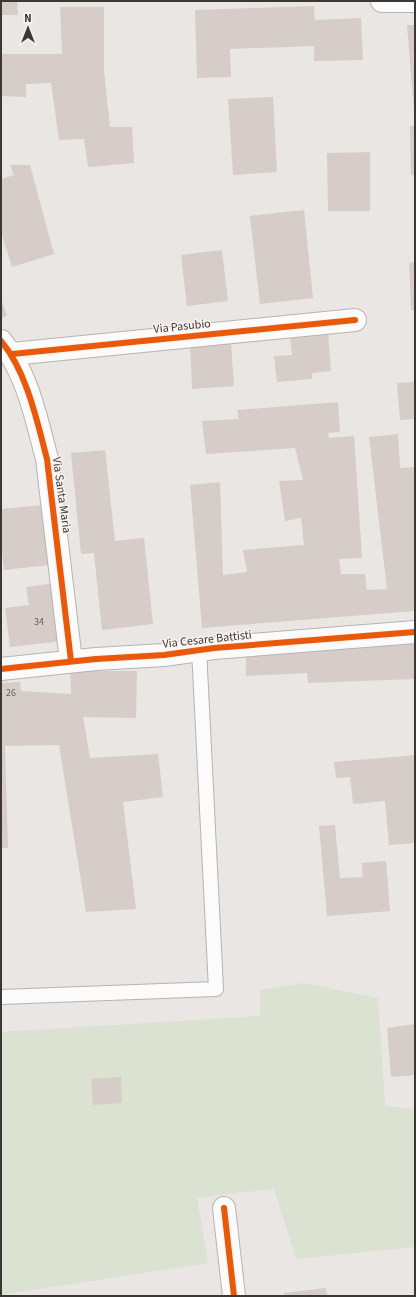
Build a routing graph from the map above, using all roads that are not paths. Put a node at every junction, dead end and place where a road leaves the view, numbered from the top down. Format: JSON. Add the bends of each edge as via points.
{"nodes":[{"id":1,"x":382,"y":1,"type":"edge"},
{"id":2,"x":411,"y":1,"type":"edge"},
{"id":3,"x":415,"y":1,"type":"edge"},
{"id":4,"x":355,"y":320,"type":"dead end"},
{"id":5,"x":6,"y":347,"type":"edge"},
{"id":6,"x":415,"y":632,"type":"edge"},
{"id":7,"x":199,"y":649,"type":"junction"},
{"id":8,"x":71,"y":661,"type":"junction"},
{"id":9,"x":1,"y":669,"type":"edge"},
{"id":10,"x":1,"y":997,"type":"edge"},
{"id":11,"x":224,"y":1208,"type":"dead end"},
{"id":12,"x":234,"y":1296,"type":"edge"}],
"edges":[{"from":1,"to":2,"type":"street"},
{"from":2,"to":3,"type":"street"},
{"from":4,"to":5,"type":"street","name":"Via Pasubio"},
{"from":5,"to":8,"type":"street","name":"Via Santa Maria","via":[[24,381],[42,438]]},
{"from":6,"to":7,"type":"street","name":"Via Cesare Battisti"},
{"from":7,"to":8,"type":"street","name":"Via Cesare Battisti","via":[[146,656]]},
{"from":7,"to":10,"type":"lane","via":[[216,989]]},
{"from":8,"to":9,"type":"street","name":"Via Cesare Battisti"},
{"from":11,"to":12,"type":"street"}]}
